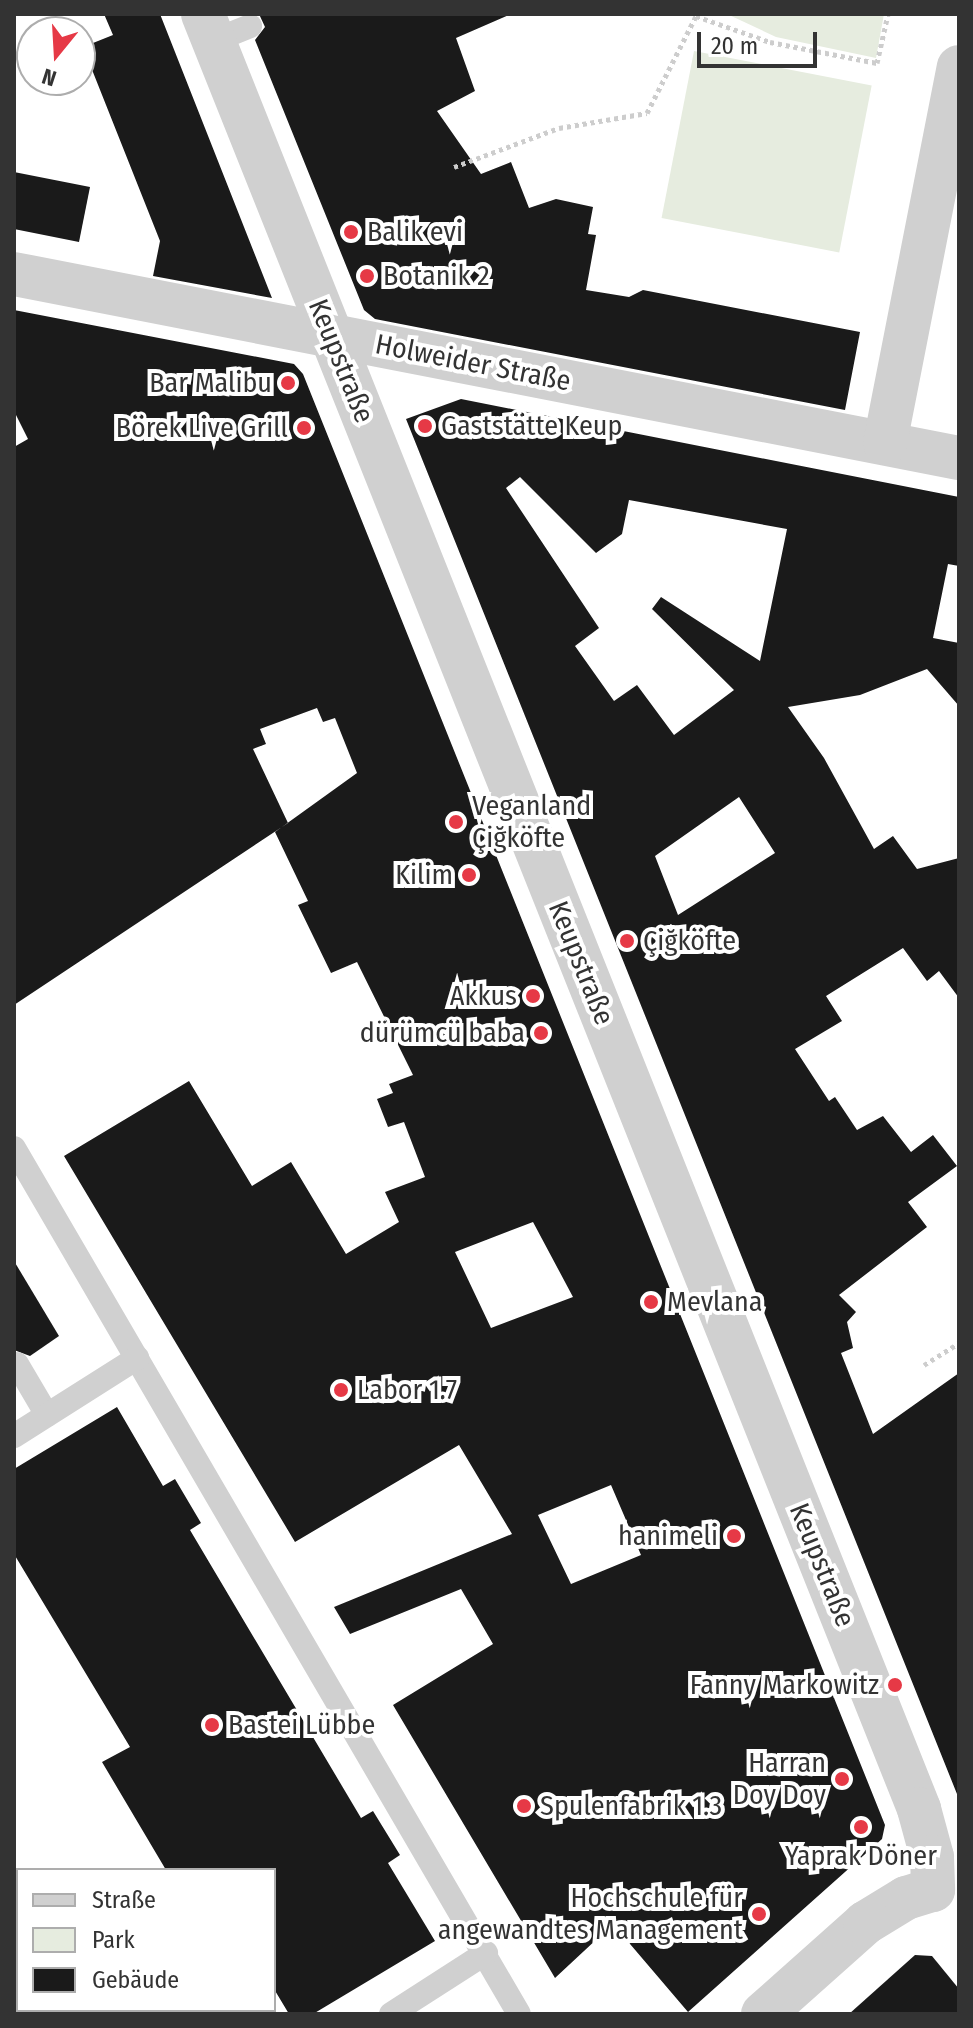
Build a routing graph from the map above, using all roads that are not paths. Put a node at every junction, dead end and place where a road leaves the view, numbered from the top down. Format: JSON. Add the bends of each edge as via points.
{"nodes":[{"id":1,"x":222,"y":27,"type":"edge"},
{"id":2,"x":959,"y":67,"type":"edge"},
{"id":3,"x":14,"y":274,"type":"edge"},
{"id":4,"x":331,"y":336,"type":"junction"},
{"id":5,"x":885,"y":443,"type":"junction"},
{"id":6,"x":959,"y":458,"type":"edge"},
{"id":7,"x":14,"y":1148,"type":"edge"},
{"id":8,"x":137,"y":1358,"type":"junction"},
{"id":9,"x":17,"y":1364,"type":"dead end"},
{"id":10,"x":47,"y":1415,"type":"junction"},
{"id":11,"x":14,"y":1436,"type":"edge"},
{"id":12,"x":946,"y":1894,"type":"edge"},
{"id":13,"x":486,"y":1953,"type":"junction"},
{"id":14,"x":391,"y":2014,"type":"edge"},
{"id":15,"x":519,"y":2014,"type":"edge"},
{"id":16,"x":763,"y":2014,"type":"edge"}],
"edges":[{"from":1,"to":4,"type":"street","name":"Keupstraße"},
{"from":2,"to":5,"type":"street"},
{"from":3,"to":4,"type":"street","name":"Holweider Straße"},
{"from":4,"to":5,"type":"street","name":"Holweider Straße"},
{"from":4,"to":12,"type":"street","name":"Keupstraße","via":[[919,1809]]},
{"from":5,"to":6,"type":"street","name":"Holweider Straße"},
{"from":7,"to":8,"type":"lane"},
{"from":8,"to":10,"type":"lane"},
{"from":8,"to":13,"type":"lane"},
{"from":9,"to":10,"type":"lane"},
{"from":10,"to":11,"type":"lane"},
{"from":12,"to":16,"type":"street","via":[[906,1898],[865,1923]]},
{"from":13,"to":14,"type":"lane"},
{"from":13,"to":15,"type":"lane"}]}
